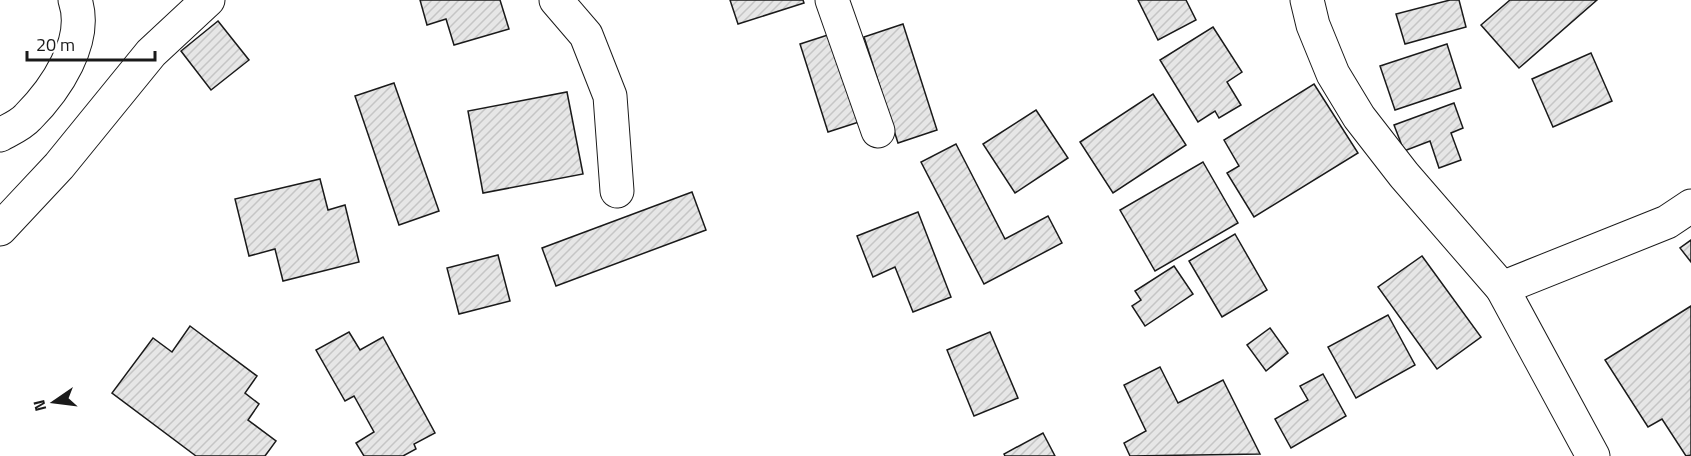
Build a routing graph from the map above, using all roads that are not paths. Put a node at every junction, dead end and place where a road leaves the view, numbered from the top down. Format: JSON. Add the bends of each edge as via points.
{"nodes":[{"id":1,"x":75,"y":0,"type":"edge"},
{"id":2,"x":208,"y":0,"type":"edge"},
{"id":3,"x":556,"y":0,"type":"edge"},
{"id":4,"x":832,"y":0,"type":"edge"},
{"id":5,"x":1307,"y":0,"type":"edge"},
{"id":6,"x":878,"y":131,"type":"dead end"},
{"id":7,"x":0,"y":135,"type":"edge"},
{"id":8,"x":617,"y":192,"type":"dead end"},
{"id":9,"x":1691,"y":206,"type":"edge"},
{"id":10,"x":0,"y":229,"type":"edge"},
{"id":11,"x":1502,"y":288,"type":"junction"},
{"id":12,"x":1593,"y":456,"type":"edge"}],
"edges":[{"from":1,"to":7,"type":"street","via":[[78,8],[74,46],[59,78],[27,119]]},
{"from":2,"to":10,"type":"street","via":[[151,53],[59,166]]},
{"from":3,"to":8,"type":"street","via":[[585,35],[609,96]]},
{"from":4,"to":6,"type":"street"},
{"from":5,"to":11,"type":"street","via":[[1333,74],[1359,117]]},
{"from":9,"to":11,"type":"street","via":[[1667,222]]},
{"from":11,"to":12,"type":"street"}]}
